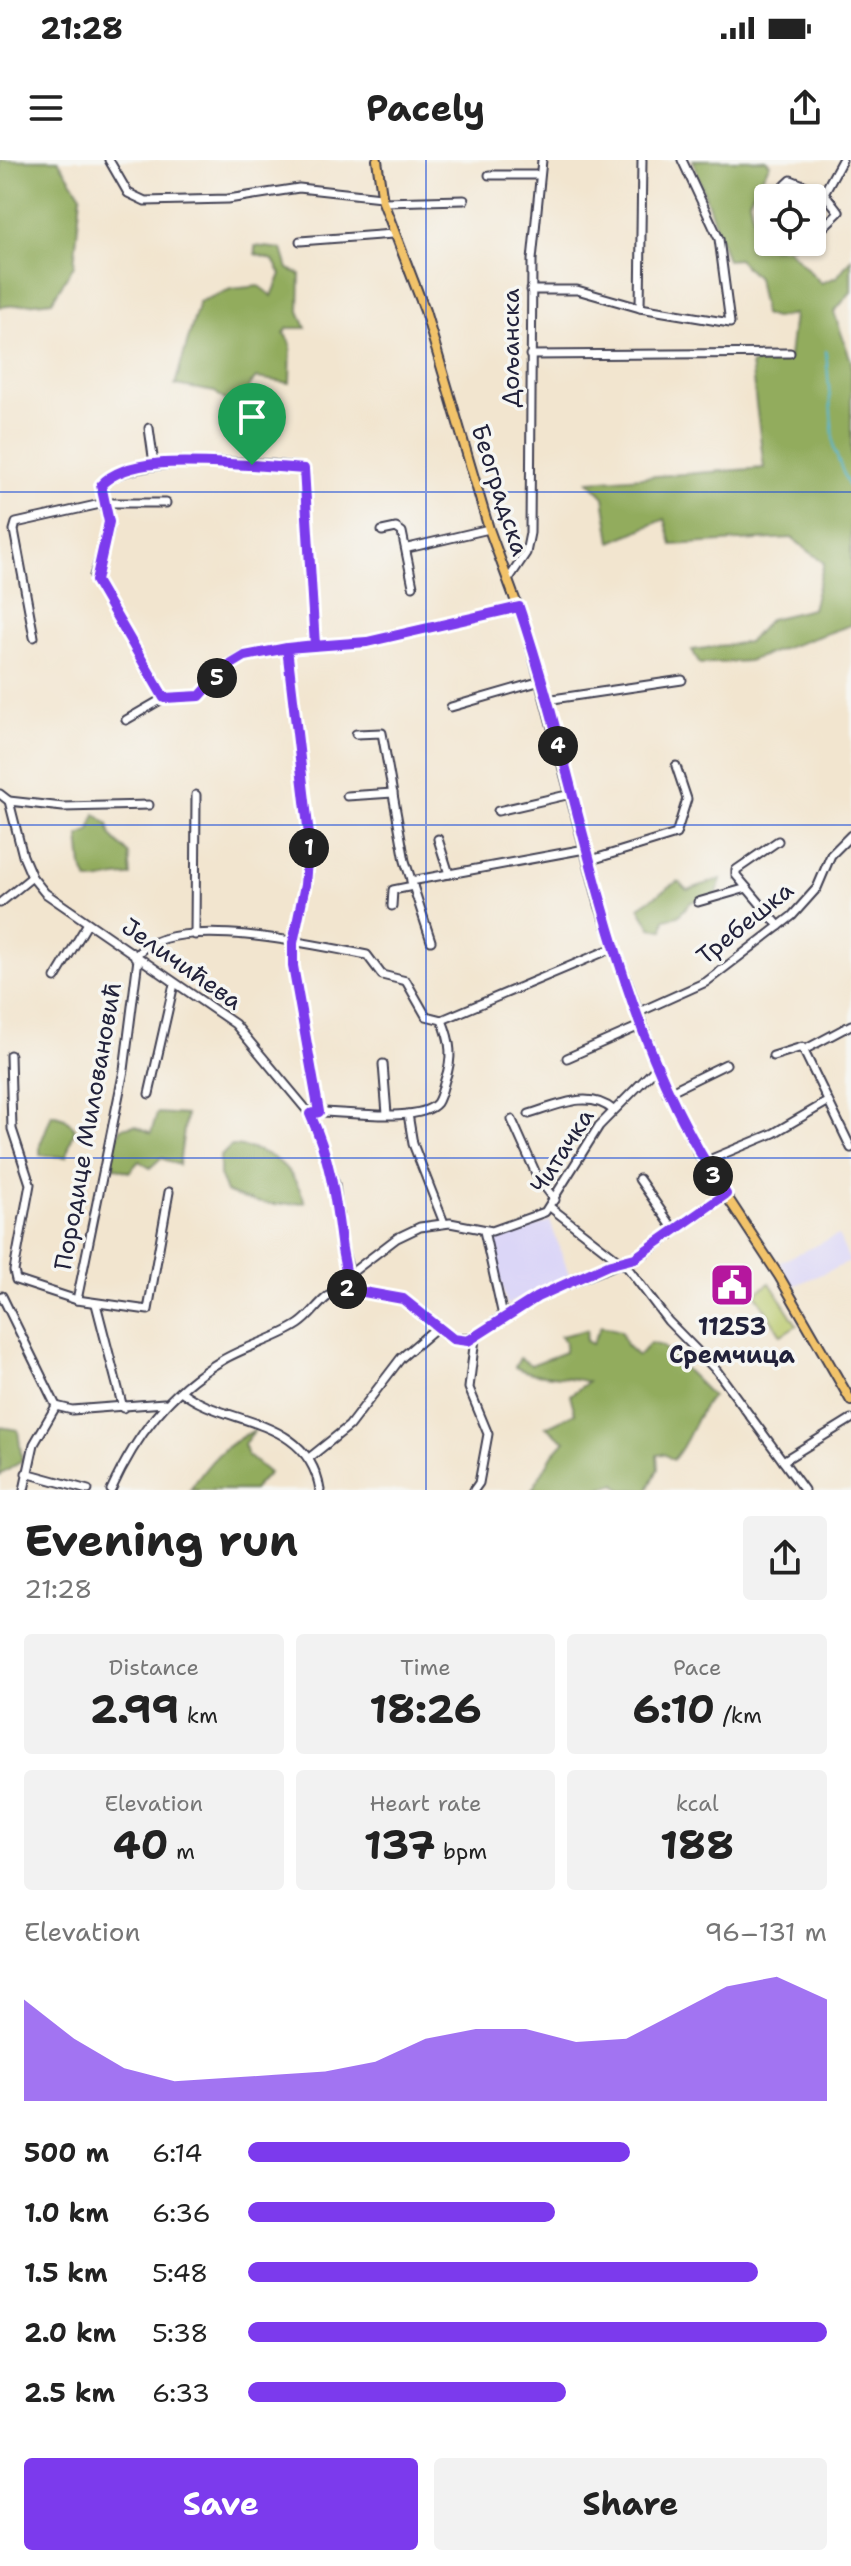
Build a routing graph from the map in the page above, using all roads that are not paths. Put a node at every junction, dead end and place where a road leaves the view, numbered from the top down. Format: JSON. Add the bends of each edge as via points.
{"nodes":[{"id":1,"x":109,"y":160,"type":"edge"},
{"id":2,"x":377,"y":160,"type":"edge"},
{"id":3,"x":542,"y":160,"type":"edge"},
{"id":4,"x":642,"y":160,"type":"edge"},
{"id":5,"x":682,"y":160,"type":"edge"},
{"id":6,"x":842,"y":160,"type":"edge"},
{"id":7,"x":489,"y":175,"type":"dead end"},
{"id":8,"x":539,"y":175,"type":"junction"},
{"id":9,"x":826,"y":189,"type":"edge"},
{"id":10,"x":826,"y":196,"type":"edge"},
{"id":11,"x":382,"y":199,"type":"junction"},
{"id":12,"x":464,"y":200,"type":"dead end"},
{"id":13,"x":826,"y":225,"type":"edge"},
{"id":14,"x":393,"y":234,"type":"junction"},
{"id":15,"x":300,"y":241,"type":"dead end"},
{"id":16,"x":531,"y":290,"type":"junction"},
{"id":17,"x":640,"y":308,"type":"junction"},
{"id":18,"x":790,"y":353,"type":"dead end"},
{"id":19,"x":530,"y":355,"type":"junction"},
{"id":20,"x":149,"y":428,"type":"dead end"},
{"id":21,"x":154,"y":464,"type":"junction"},
{"id":22,"x":105,"y":503,"type":"junction"},
{"id":23,"x":166,"y":503,"type":"dead end"},
{"id":24,"x":489,"y":529,"type":"junction"},
{"id":25,"x":382,"y":531,"type":"dead end"},
{"id":26,"x":408,"y":548,"type":"junction"},
{"id":27,"x":508,"y":580,"type":"junction"},
{"id":28,"x":413,"y":586,"type":"dead end"},
{"id":29,"x":519,"y":607,"type":"junction"},
{"id":30,"x":34,"y":637,"type":"dead end"},
{"id":31,"x":315,"y":645,"type":"junction"},
{"id":32,"x":287,"y":648,"type":"junction"},
{"id":33,"x":682,"y":680,"type":"dead end"},
{"id":34,"x":541,"y":681,"type":"junction"},
{"id":35,"x":164,"y":698,"type":"junction"},
{"id":36,"x":546,"y":700,"type":"junction"},
{"id":37,"x":451,"y":707,"type":"dead end"},
{"id":38,"x":126,"y":720,"type":"dead end"},
{"id":39,"x":356,"y":734,"type":"dead end"},
{"id":40,"x":676,"y":766,"type":"dead end"},
{"id":41,"x":393,"y":793,"type":"junction"},
{"id":42,"x":0,"y":794,"type":"edge"},
{"id":43,"x":571,"y":794,"type":"junction"},
{"id":44,"x":196,"y":795,"type":"dead end"},
{"id":45,"x":347,"y":796,"type":"dead end"},
{"id":46,"x":9,"y":801,"type":"junction"},
{"id":47,"x":149,"y":805,"type":"dead end"},
{"id":48,"x":498,"y":811,"type":"dead end"},
{"id":49,"x":851,"y":835,"type":"edge"},
{"id":50,"x":438,"y":839,"type":"dead end"},
{"id":51,"x":778,"y":841,"type":"dead end"},
{"id":52,"x":585,"y":849,"type":"junction"},
{"id":53,"x":588,"y":861,"type":"junction"},
{"id":54,"x":449,"y":874,"type":"junction"},
{"id":55,"x":32,"y":877,"type":"junction"},
{"id":56,"x":412,"y":884,"type":"junction"},
{"id":57,"x":747,"y":888,"type":"junction"},
{"id":58,"x":698,"y":902,"type":"dead end"},
{"id":59,"x":0,"y":903,"type":"edge"},
{"id":60,"x":392,"y":906,"type":"dead end"},
{"id":61,"x":88,"y":923,"type":"junction"},
{"id":62,"x":779,"y":926,"type":"junction"},
{"id":63,"x":195,"y":935,"type":"junction"},
{"id":64,"x":431,"y":941,"type":"dead end"},
{"id":65,"x":293,"y":943,"type":"junction"},
{"id":66,"x":613,"y":948,"type":"junction"},
{"id":67,"x":136,"y":958,"type":"junction"},
{"id":68,"x":55,"y":978,"type":"dead end"},
{"id":69,"x":174,"y":984,"type":"junction"},
{"id":70,"x":637,"y":1013,"type":"junction"},
{"id":71,"x":442,"y":1020,"type":"junction"},
{"id":72,"x":642,"y":1025,"type":"junction"},
{"id":73,"x":851,"y":1025,"type":"edge"},
{"id":74,"x":804,"y":1050,"type":"junction"},
{"id":75,"x":10,"y":1055,"type":"dead end"},
{"id":76,"x":773,"y":1056,"type":"dead end"},
{"id":77,"x":567,"y":1058,"type":"dead end"},
{"id":78,"x":383,"y":1064,"type":"dead end"},
{"id":79,"x":726,"y":1064,"type":"dead end"},
{"id":80,"x":657,"y":1067,"type":"junction"},
{"id":81,"x":667,"y":1093,"type":"junction"},
{"id":82,"x":149,"y":1094,"type":"dead end"},
{"id":83,"x":827,"y":1102,"type":"junction"},
{"id":84,"x":613,"y":1110,"type":"junction"},
{"id":85,"x":314,"y":1113,"type":"junction"},
{"id":86,"x":387,"y":1114,"type":"junction"},
{"id":87,"x":408,"y":1114,"type":"junction"},
{"id":88,"x":529,"y":1114,"type":"dead end"},
{"id":89,"x":512,"y":1120,"type":"dead end"},
{"id":90,"x":849,"y":1136,"type":"edge"},
{"id":91,"x":851,"y":1148,"type":"edge"},
{"id":92,"x":704,"y":1162,"type":"junction"},
{"id":93,"x":639,"y":1179,"type":"dead end"},
{"id":94,"x":169,"y":1192,"type":"dead end"},
{"id":95,"x":726,"y":1194,"type":"junction"},
{"id":96,"x":552,"y":1203,"type":"junction"},
{"id":97,"x":444,"y":1223,"type":"junction"},
{"id":98,"x":484,"y":1231,"type":"junction"},
{"id":99,"x":675,"y":1231,"type":"junction"},
{"id":100,"x":622,"y":1263,"type":"junction"},
{"id":101,"x":350,"y":1274,"type":"junction"},
{"id":102,"x":347,"y":1289,"type":"junction"},
{"id":103,"x":2,"y":1296,"type":"dead end"},
{"id":104,"x":77,"y":1300,"type":"junction"},
{"id":105,"x":96,"y":1304,"type":"junction"},
{"id":106,"x":503,"y":1316,"type":"junction"},
{"id":107,"x":436,"y":1328,"type":"junction"},
{"id":108,"x":475,"y":1338,"type":"junction"},
{"id":109,"x":181,"y":1391,"type":"junction"},
{"id":110,"x":851,"y":1401,"type":"edge"},
{"id":111,"x":166,"y":1403,"type":"junction"},
{"id":112,"x":56,"y":1406,"type":"junction"},
{"id":113,"x":123,"y":1408,"type":"junction"},
{"id":114,"x":851,"y":1419,"type":"edge"},
{"id":115,"x":309,"y":1458,"type":"junction"},
{"id":116,"x":783,"y":1461,"type":"junction"},
{"id":117,"x":26,"y":1473,"type":"junction"},
{"id":118,"x":24,"y":1490,"type":"edge"},
{"id":119,"x":88,"y":1490,"type":"edge"},
{"id":120,"x":111,"y":1490,"type":"edge"},
{"id":121,"x":320,"y":1490,"type":"edge"},
{"id":122,"x":474,"y":1490,"type":"edge"},
{"id":123,"x":804,"y":1490,"type":"edge"}],
"edges":[{"from":1,"to":11,"type":"street","via":[[128,193],[145,201],[228,199],[299,188]]},
{"from":2,"to":11,"type":"main road","name":"Београдска"},
{"from":3,"to":8,"type":"street","name":"Дољанска"},
{"from":4,"to":17,"type":"street"},
{"from":5,"to":17,"type":"street","via":[[719,239],[732,319],[727,324]]},
{"from":6,"to":9,"type":"street"},
{"from":7,"to":8,"type":"street"},
{"from":8,"to":16,"type":"street","name":"Дољанска"},
{"from":10,"to":13,"type":"street","via":[[839,212]]},
{"from":11,"to":12,"type":"street"},
{"from":11,"to":14,"type":"main road","name":"Београдска"},
{"from":14,"to":15,"type":"street"},
{"from":14,"to":24,"type":"main road","name":"Београдска","via":[[425,311]]},
{"from":16,"to":17,"type":"street","via":[[577,290]]},
{"from":16,"to":19,"type":"street","name":"Дољанска"},
{"from":18,"to":19,"type":"street"},
{"from":19,"to":27,"type":"street","name":"Дољанска","via":[[530,533],[526,553]]},
{"from":20,"to":21,"type":"street"},
{"from":21,"to":22,"type":"street","via":[[125,470],[101,485]]},
{"from":21,"to":31,"type":"street","via":[[302,467]]},
{"from":22,"to":23,"type":"street"},
{"from":22,"to":30,"type":"street","via":[[16,523]]},
{"from":22,"to":35,"type":"street","via":[[109,530],[96,581]]},
{"from":24,"to":26,"type":"street"},
{"from":24,"to":27,"type":"main road","name":"Београдска"},
{"from":25,"to":26,"type":"street","via":[[400,529]]},
{"from":26,"to":28,"type":"street"},
{"from":27,"to":29,"type":"main road","name":"Београдска"},
{"from":29,"to":31,"type":"street","via":[[367,642]]},
{"from":29,"to":34,"type":"main road","name":"Београдска"},
{"from":31,"to":32,"type":"street"},
{"from":32,"to":35,"type":"street","via":[[238,660],[200,696]]},
{"from":32,"to":65,"type":"street","via":[[309,835]]},
{"from":33,"to":36,"type":"street"},
{"from":34,"to":36,"type":"main road","name":"Београдска"},
{"from":34,"to":37,"type":"street"},
{"from":35,"to":38,"type":"street"},
{"from":36,"to":43,"type":"main road","name":"Београдска"},
{"from":39,"to":41,"type":"street","via":[[382,733]]},
{"from":40,"to":53,"type":"street","via":[[687,799],[676,834]]},
{"from":41,"to":45,"type":"street"},
{"from":41,"to":56,"type":"street"},
{"from":42,"to":46,"type":"street"},
{"from":43,"to":48,"type":"street"},
{"from":43,"to":52,"type":"main road","name":"Београдска"},
{"from":44,"to":63,"type":"street"},
{"from":46,"to":47,"type":"street","via":[[63,807]]},
{"from":46,"to":55,"type":"street","name":"Јеличићева"},
{"from":49,"to":62,"type":"street","name":"Требешка","via":[[831,855],[807,902]]},
{"from":50,"to":54,"type":"street"},
{"from":51,"to":57,"type":"street","via":[[736,870]]},
{"from":52,"to":53,"type":"main road","name":"Београдска"},
{"from":52,"to":54,"type":"street"},
{"from":53,"to":66,"type":"main road","name":"Београдска"},
{"from":54,"to":56,"type":"street"},
{"from":55,"to":59,"type":"street"},
{"from":55,"to":61,"type":"street","name":"Јеличићева","via":[[60,906]]},
{"from":56,"to":60,"type":"street","via":[[393,890]]},
{"from":56,"to":64,"type":"street"},
{"from":57,"to":58,"type":"street"},
{"from":57,"to":62,"type":"street"},
{"from":61,"to":67,"type":"street","name":"Јеличићева"},
{"from":61,"to":68,"type":"street"},
{"from":62,"to":70,"type":"street","name":"Требешка","via":[[706,982]]},
{"from":63,"to":65,"type":"street","via":[[234,932]]},
{"from":63,"to":67,"type":"street","via":[[151,942]]},
{"from":65,"to":71,"type":"street","via":[[367,955],[382,975],[406,981],[426,1016]]},
{"from":65,"to":85,"type":"street"},
{"from":66,"to":70,"type":"main road","name":"Београдска"},
{"from":66,"to":71,"type":"street"},
{"from":67,"to":69,"type":"street","name":"Јеличићева"},
{"from":67,"to":104,"type":"street","name":"Породице Миловановић","via":[[124,1070]]},
{"from":69,"to":82,"type":"street"},
{"from":69,"to":85,"type":"street","name":"Јеличићева","via":[[235,1024]]},
{"from":70,"to":72,"type":"main road","name":"Београдска"},
{"from":71,"to":87,"type":"street","via":[[451,1057],[439,1100]]},
{"from":72,"to":77,"type":"street"},
{"from":72,"to":80,"type":"main road","name":"Београдска"},
{"from":73,"to":74,"type":"street"},
{"from":74,"to":76,"type":"street","via":[[799,1046]]},
{"from":74,"to":83,"type":"street"},
{"from":75,"to":104,"type":"street","via":[[12,1129],[30,1184],[16,1280]]},
{"from":78,"to":86,"type":"street"},
{"from":79,"to":81,"type":"street"},
{"from":80,"to":81,"type":"main road","name":"Београдска"},
{"from":80,"to":84,"type":"street","name":"Читачка"},
{"from":81,"to":92,"type":"main road","name":"Београдска"},
{"from":83,"to":90,"type":"street"},
{"from":83,"to":92,"type":"street","via":[[774,1133]]},
{"from":84,"to":88,"type":"street","via":[[588,1099]]},
{"from":84,"to":96,"type":"street","name":"Читачка"},
{"from":85,"to":86,"type":"street"},
{"from":85,"to":101,"type":"street","via":[[335,1184]]},
{"from":86,"to":87,"type":"street"},
{"from":87,"to":97,"type":"street","via":[[413,1144]]},
{"from":89,"to":96,"type":"street"},
{"from":90,"to":91,"type":"street"},
{"from":92,"to":95,"type":"main road","name":"Београдска"},
{"from":93,"to":99,"type":"street"},
{"from":94,"to":105,"type":"street","via":[[149,1306],[145,1311]]},
{"from":95,"to":99,"type":"street"},
{"from":95,"to":110,"type":"main road","name":"Београдска"},
{"from":96,"to":98,"type":"street","name":"Читачка","via":[[540,1215]]},
{"from":96,"to":100,"type":"street"},
{"from":97,"to":98,"type":"street","name":"Читачка"},
{"from":97,"to":101,"type":"street","name":"Читачка","via":[[410,1231]]},
{"from":98,"to":106,"type":"street"},
{"from":99,"to":100,"type":"street"},
{"from":100,"to":106,"type":"street"},
{"from":100,"to":116,"type":"street","via":[[717,1371]]},
{"from":101,"to":102,"type":"street"},
{"from":102,"to":107,"type":"street","via":[[403,1299]]},
{"from":102,"to":109,"type":"street","via":[[326,1296],[300,1323],[220,1361]]},
{"from":103,"to":112,"type":"street"},
{"from":104,"to":105,"type":"street"},
{"from":105,"to":113,"type":"street"},
{"from":106,"to":108,"type":"street"},
{"from":107,"to":108,"type":"street","via":[[459,1341]]},
{"from":107,"to":115,"type":"street","via":[[401,1358],[349,1426]]},
{"from":108,"to":122,"type":"street","via":[[469,1388],[488,1434]]},
{"from":109,"to":111,"type":"street"},
{"from":109,"to":115,"type":"street","via":[[254,1421]]},
{"from":111,"to":113,"type":"street"},
{"from":111,"to":120,"type":"street","via":[[130,1449]]},
{"from":112,"to":113,"type":"street"},
{"from":112,"to":117,"type":"street","via":[[34,1444]]},
{"from":114,"to":116,"type":"street"},
{"from":115,"to":121,"type":"street"},
{"from":116,"to":123,"type":"street"},
{"from":117,"to":118,"type":"street"},
{"from":117,"to":119,"type":"street"}]}
